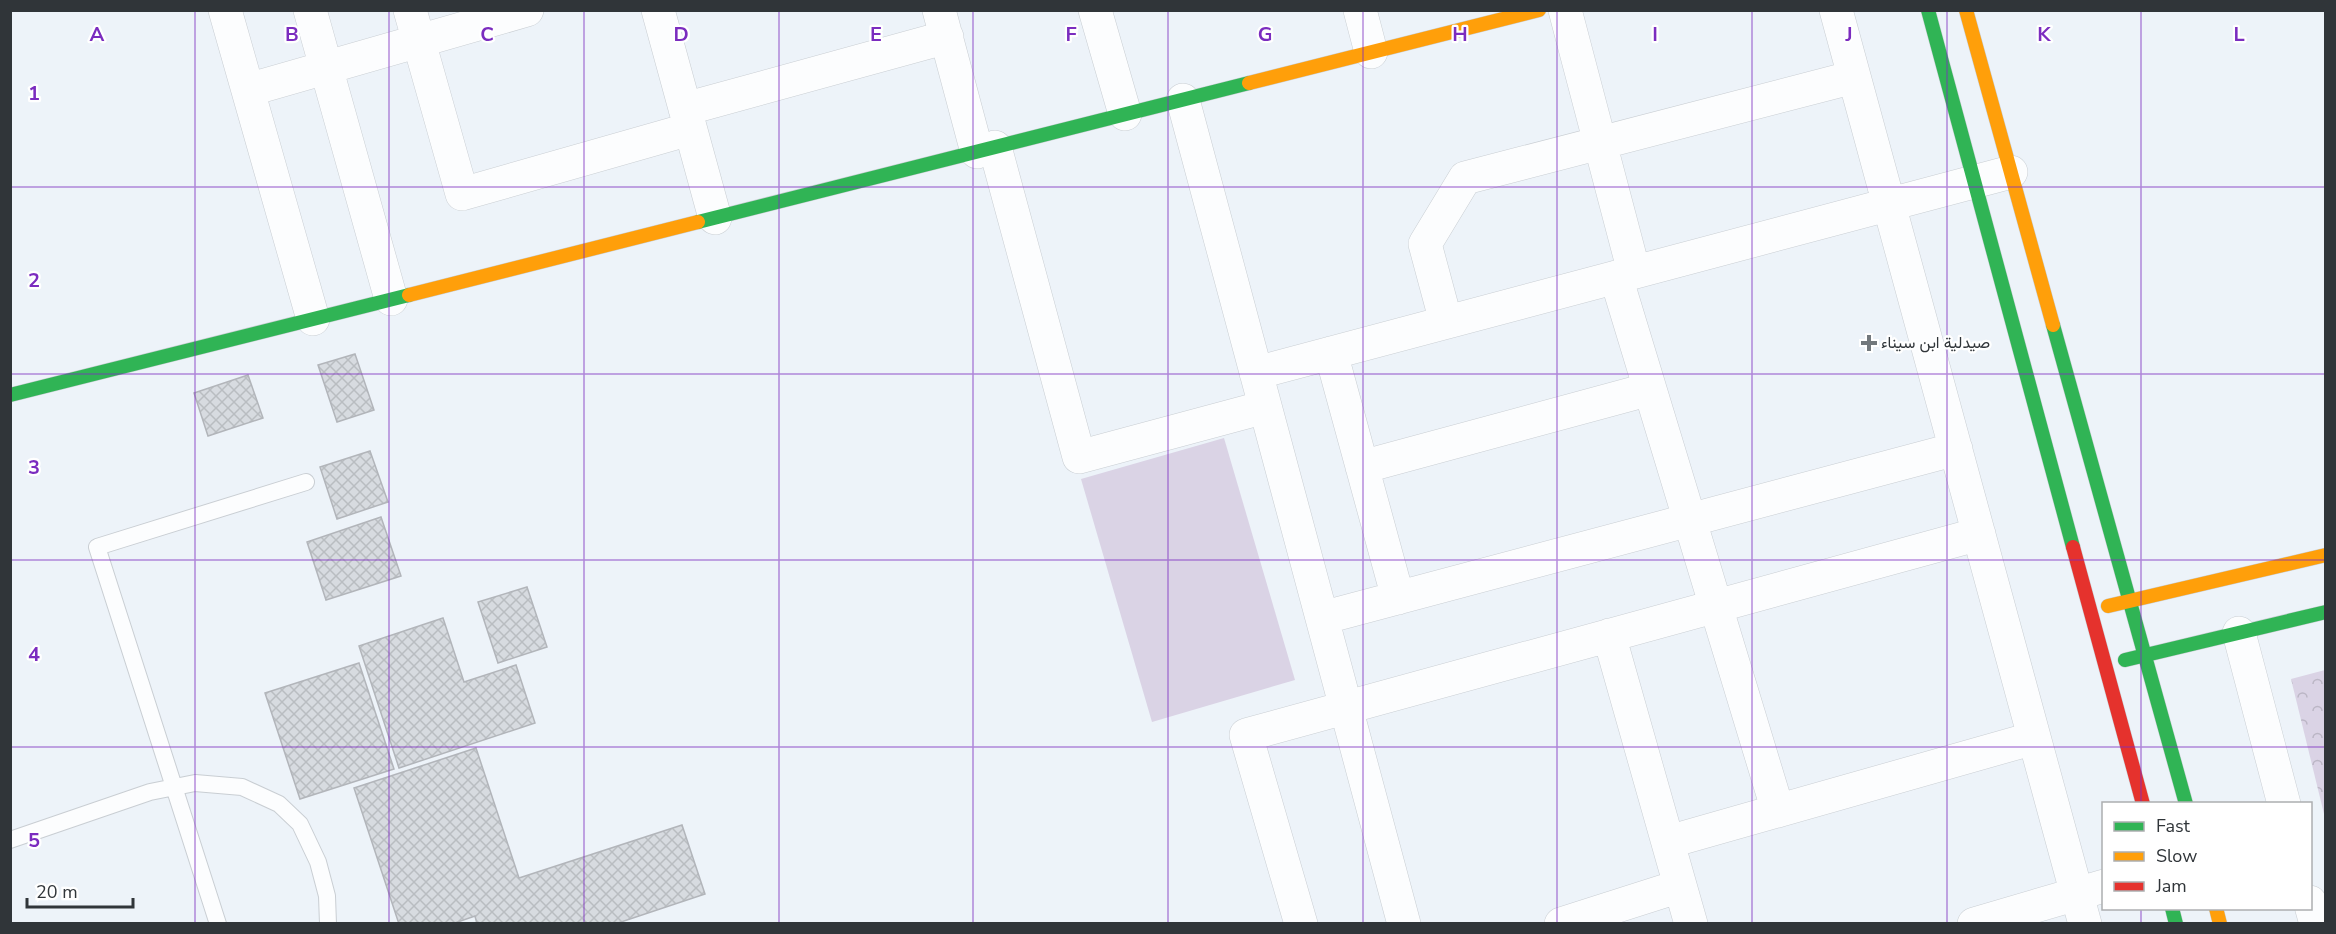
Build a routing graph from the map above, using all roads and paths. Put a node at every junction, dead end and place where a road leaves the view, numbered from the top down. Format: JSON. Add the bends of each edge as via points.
{"nodes":[{"id":1,"x":225,"y":10,"type":"edge"},
{"id":2,"x":310,"y":10,"type":"edge"},
{"id":3,"x":410,"y":10,"type":"edge"},
{"id":4,"x":527,"y":10,"type":"edge"},
{"id":5,"x":1095,"y":10,"type":"edge"},
{"id":6,"x":1360,"y":10,"type":"edge"},
{"id":7,"x":1539,"y":10,"type":"edge"},
{"id":8,"x":1565,"y":10,"type":"edge"},
{"id":9,"x":1836,"y":10,"type":"edge"},
{"id":10,"x":1928,"y":10,"type":"edge"},
{"id":11,"x":1966,"y":10,"type":"edge"},
{"id":12,"x":658,"y":11,"type":"edge"},
{"id":13,"x":943,"y":24,"type":"edge"},
{"id":14,"x":419,"y":41,"type":"junction"},
{"id":15,"x":1371,"y":52,"type":"junction"},
{"id":16,"x":327,"y":68,"type":"junction"},
{"id":17,"x":1854,"y":77,"type":"junction"},
{"id":18,"x":248,"y":90,"type":"junction"},
{"id":19,"x":1183,"y":100,"type":"junction"},
{"id":20,"x":1125,"y":114,"type":"junction"},
{"id":21,"x":688,"y":119,"type":"junction"},
{"id":22,"x":1600,"y":143,"type":"junction"},
{"id":23,"x":986,"y":150,"type":"junction"},
{"id":24,"x":2011,"y":172,"type":"junction"},
{"id":25,"x":1974,"y":182,"type":"junction"},
{"id":26,"x":1889,"y":205,"type":"junction"},
{"id":27,"x":715,"y":218,"type":"junction"},
{"id":28,"x":1625,"y":274,"type":"junction"},
{"id":29,"x":391,"y":299,"type":"junction"},
{"id":30,"x":313,"y":319,"type":"junction"},
{"id":31,"x":1446,"y":322,"type":"junction"},
{"id":32,"x":1331,"y":353,"type":"junction"},
{"id":33,"x":1256,"y":373,"type":"junction"},
{"id":34,"x":1650,"y":389,"type":"junction"},
{"id":35,"x":10,"y":395,"type":"edge"},
{"id":36,"x":1266,"y":407,"type":"junction"},
{"id":37,"x":1956,"y":448,"type":"junction"},
{"id":38,"x":1362,"y":467,"type":"junction"},
{"id":39,"x":306,"y":482,"type":"dead end"},
{"id":40,"x":1690,"y":520,"type":"junction"},
{"id":41,"x":1979,"y":534,"type":"junction"},
{"id":42,"x":2325,"y":555,"type":"edge"},
{"id":43,"x":1398,"y":598,"type":"junction"},
{"id":44,"x":2130,"y":601,"type":"junction"},
{"id":45,"x":1715,"y":606,"type":"junction"},
{"id":46,"x":2091,"y":611,"type":"junction"},
{"id":47,"x":2325,"y":612,"type":"edge"},
{"id":48,"x":1322,"y":618,"type":"junction"},
{"id":49,"x":2239,"y":633,"type":"junction"},
{"id":50,"x":1609,"y":635,"type":"junction"},
{"id":51,"x":2145,"y":656,"type":"junction"},
{"id":52,"x":2105,"y":664,"type":"junction"},
{"id":53,"x":1346,"y":707,"type":"junction"},
{"id":54,"x":2034,"y":738,"type":"junction"},
{"id":55,"x":174,"y":787,"type":"junction"},
{"id":56,"x":2142,"y":802,"type":"edge"},
{"id":57,"x":2185,"y":802,"type":"edge"},
{"id":58,"x":2283,"y":802,"type":"edge"},
{"id":59,"x":1778,"y":811,"type":"junction"},
{"id":60,"x":10,"y":840,"type":"edge"},
{"id":61,"x":1668,"y":842,"type":"junction"},
{"id":62,"x":1680,"y":886,"type":"junction"},
{"id":63,"x":2089,"y":901,"type":"edge"},
{"id":64,"x":2312,"y":909,"type":"edge"},
{"id":65,"x":218,"y":924,"type":"edge"},
{"id":66,"x":328,"y":924,"type":"edge"},
{"id":67,"x":1301,"y":924,"type":"edge"},
{"id":68,"x":1404,"y":924,"type":"edge"},
{"id":69,"x":1561,"y":924,"type":"edge"},
{"id":70,"x":1691,"y":924,"type":"edge"},
{"id":71,"x":1974,"y":924,"type":"edge"},
{"id":72,"x":2316,"y":924,"type":"edge"}],
"edges":[{"from":1,"to":18,"type":"street"},
{"from":2,"to":16,"type":"street"},
{"from":3,"to":14,"type":"street"},
{"from":4,"to":14,"type":"street"},
{"from":5,"to":20,"type":"street"},
{"from":6,"to":15,"type":"street"},
{"from":7,"to":15,"type":"main road"},
{"from":8,"to":22,"type":"street"},
{"from":9,"to":17,"type":"street"},
{"from":10,"to":25,"type":"main road"},
{"from":11,"to":24,"type":"main road"},
{"from":12,"to":21,"type":"street"},
{"from":13,"to":21,"type":"street"},
{"from":13,"to":23,"type":"street"},
{"from":14,"to":16,"type":"street"},
{"from":14,"to":21,"type":"street","via":[[462,194]]},
{"from":15,"to":19,"type":"main road"},
{"from":16,"to":18,"type":"street"},
{"from":16,"to":29,"type":"street"},
{"from":17,"to":22,"type":"street"},
{"from":17,"to":26,"type":"street"},
{"from":18,"to":30,"type":"street"},
{"from":19,"to":20,"type":"main road"},
{"from":19,"to":33,"type":"street"},
{"from":20,"to":23,"type":"main road"},
{"from":21,"to":27,"type":"street"},
{"from":22,"to":28,"type":"street"},
{"from":22,"to":31,"type":"street","via":[[1465,178],[1425,244]]},
{"from":23,"to":27,"type":"main road"},
{"from":23,"to":36,"type":"street","via":[[1079,457]]},
{"from":24,"to":25,"type":"street"},
{"from":24,"to":44,"type":"main road"},
{"from":25,"to":26,"type":"street"},
{"from":25,"to":46,"type":"main road"},
{"from":26,"to":28,"type":"street"},
{"from":26,"to":37,"type":"street"},
{"from":27,"to":29,"type":"main road"},
{"from":28,"to":31,"type":"street"},
{"from":28,"to":34,"type":"street"},
{"from":29,"to":30,"type":"main road"},
{"from":30,"to":35,"type":"main road"},
{"from":31,"to":32,"type":"street"},
{"from":32,"to":33,"type":"street"},
{"from":32,"to":38,"type":"street"},
{"from":33,"to":36,"type":"street"},
{"from":34,"to":38,"type":"street"},
{"from":34,"to":40,"type":"street"},
{"from":36,"to":48,"type":"street"},
{"from":37,"to":40,"type":"street"},
{"from":37,"to":41,"type":"street"},
{"from":38,"to":43,"type":"street"},
{"from":39,"to":55,"type":"lane","via":[[97,547]]},
{"from":40,"to":43,"type":"street"},
{"from":40,"to":45,"type":"street"},
{"from":41,"to":45,"type":"street"},
{"from":41,"to":54,"type":"street"},
{"from":42,"to":44,"type":"main road"},
{"from":43,"to":48,"type":"street"},
{"from":44,"to":46,"type":"main road"},
{"from":44,"to":51,"type":"main road"},
{"from":45,"to":50,"type":"street"},
{"from":45,"to":59,"type":"street"},
{"from":46,"to":52,"type":"main road"},
{"from":47,"to":49,"type":"main road"},
{"from":48,"to":53,"type":"street"},
{"from":49,"to":51,"type":"main road"},
{"from":49,"to":58,"type":"street"},
{"from":50,"to":53,"type":"street"},
{"from":50,"to":61,"type":"street"},
{"from":51,"to":52,"type":"main road"},
{"from":51,"to":57,"type":"main road"},
{"from":52,"to":56,"type":"main road"},
{"from":53,"to":67,"type":"street","via":[[1246,735]]},
{"from":53,"to":68,"type":"street"},
{"from":54,"to":59,"type":"street"},
{"from":54,"to":63,"type":"street"},
{"from":55,"to":60,"type":"lane"},
{"from":55,"to":65,"type":"lane"},
{"from":55,"to":66,"type":"lane","via":[[195,783],[242,787],[279,804],[300,824],[318,862],[327,896]]},
{"from":59,"to":61,"type":"street"},
{"from":61,"to":62,"type":"street"},
{"from":62,"to":69,"type":"street"},
{"from":62,"to":70,"type":"street"},
{"from":63,"to":71,"type":"street"},
{"from":64,"to":72,"type":"street"}]}
